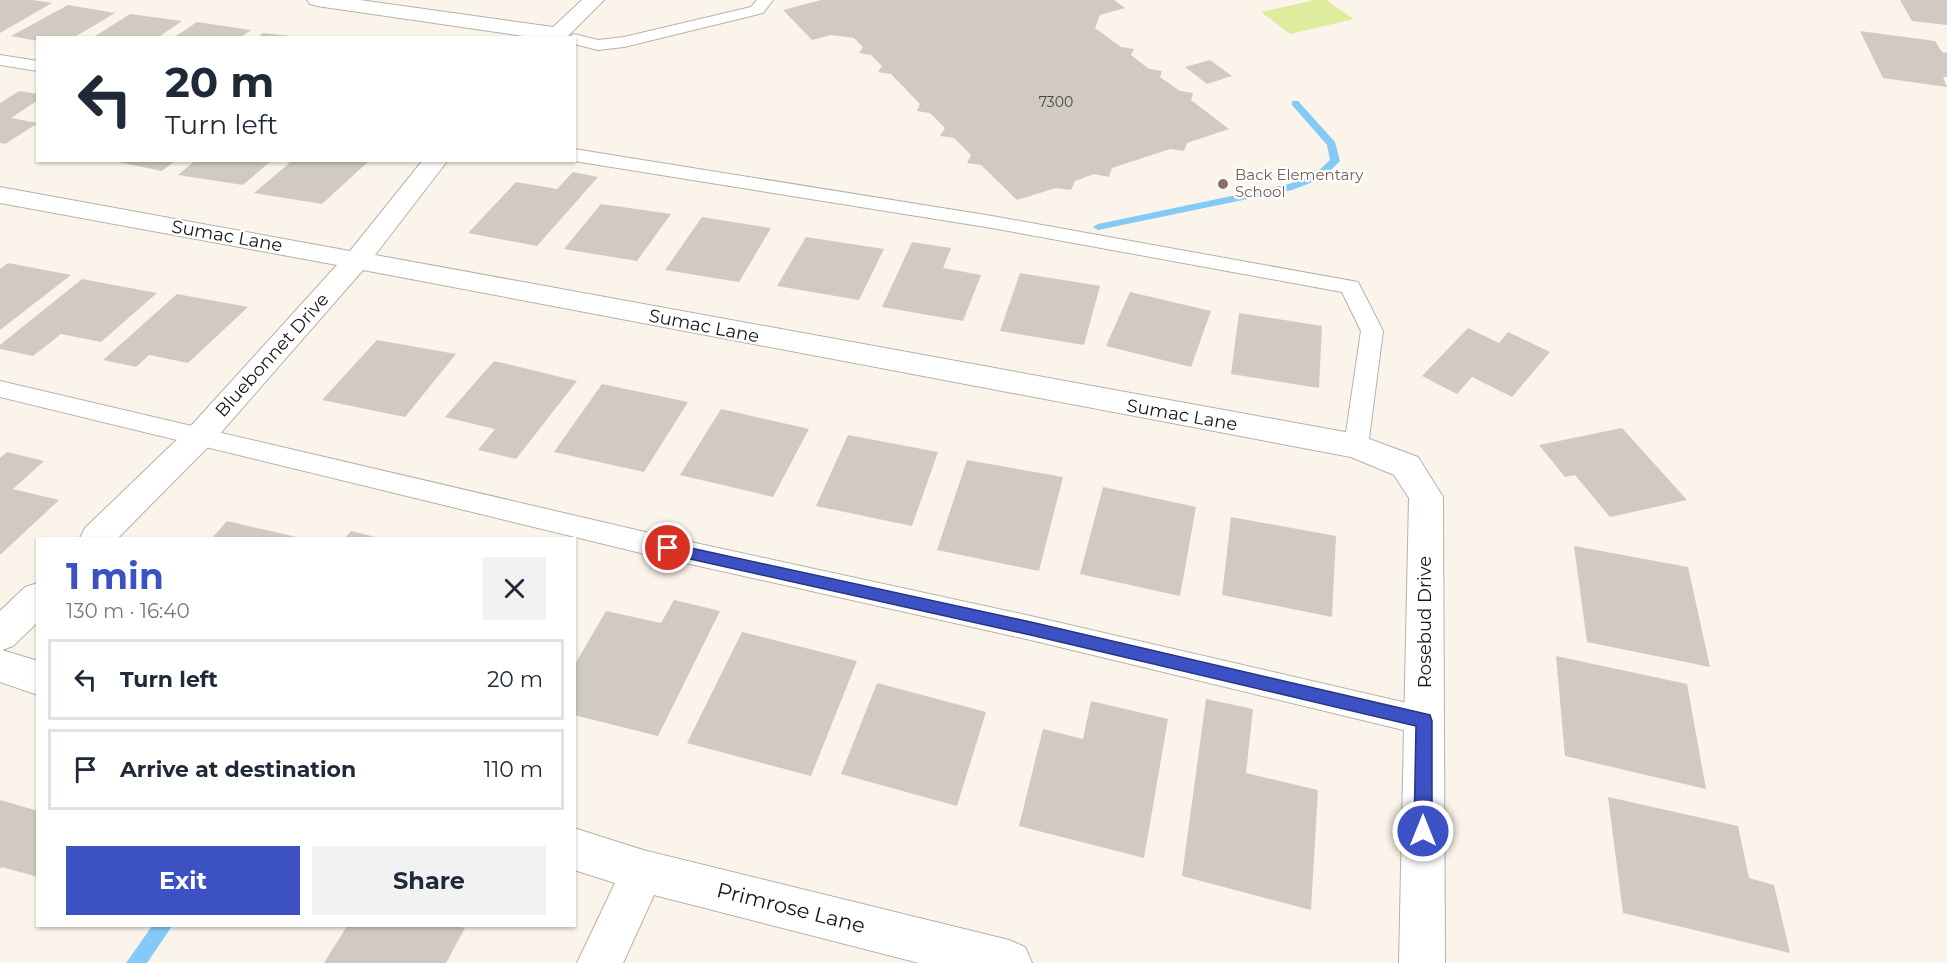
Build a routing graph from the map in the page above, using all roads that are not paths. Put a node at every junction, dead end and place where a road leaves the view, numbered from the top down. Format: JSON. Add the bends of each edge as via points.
{"nodes":[{"id":1,"x":317,"y":0,"type":"edge"},
{"id":2,"x":594,"y":0,"type":"edge"},
{"id":3,"x":765,"y":0,"type":"edge"},
{"id":4,"x":557,"y":36,"type":"edge"},
{"id":5,"x":565,"y":36,"type":"edge"},
{"id":6,"x":576,"y":40,"type":"edge"},
{"id":7,"x":0,"y":60,"type":"edge"},
{"id":8,"x":36,"y":66,"type":"edge"},
{"id":9,"x":576,"y":155,"type":"edge"},
{"id":10,"x":434,"y":162,"type":"edge"},
{"id":11,"x":0,"y":195,"type":"edge"},
{"id":12,"x":358,"y":259,"type":"junction"},
{"id":13,"x":0,"y":389,"type":"edge"},
{"id":14,"x":200,"y":436,"type":"junction"},
{"id":15,"x":1356,"y":446,"type":"junction"},
{"id":16,"x":1406,"y":466,"type":"joint"},
{"id":17,"x":98,"y":537,"type":"edge"},
{"id":18,"x":36,"y":600,"type":"edge"},
{"id":19,"x":0,"y":635,"type":"edge"},
{"id":20,"x":0,"y":666,"type":"edge"},
{"id":21,"x":36,"y":677,"type":"edge"},
{"id":22,"x":1424,"y":721,"type":"junction"},
{"id":23,"x":576,"y":850,"type":"edge"},
{"id":24,"x":643,"y":871,"type":"junction"},
{"id":25,"x":600,"y":963,"type":"edge"},
{"id":26,"x":1009,"y":963,"type":"edge"},
{"id":27,"x":1422,"y":963,"type":"edge"}],
"edges":[{"from":1,"to":4,"type":"street"},
{"from":2,"to":5,"type":"street"},
{"from":3,"to":6,"type":"lane","via":[[757,10],[624,42],[598,45]]},
{"from":7,"to":8,"type":"lane"},
{"from":9,"to":15,"type":"lane","via":[[992,222],[1350,287],[1372,331]]},
{"from":10,"to":12,"type":"street","name":"Bluebonnet Drive"},
{"from":11,"to":12,"type":"street","name":"Sumac Lane"},
{"from":12,"to":14,"type":"street","name":"Bluebonnet Drive"},
{"from":12,"to":15,"type":"street","name":"Sumac Lane","via":[[967,377]]},
{"from":13,"to":14,"type":"lane"},
{"from":14,"to":17,"type":"street","name":"Bluebonnet Drive"},
{"from":14,"to":22,"type":"lane","via":[[633,541]]},
{"from":15,"to":16,"type":"street","name":"Sumac Lane"},
{"from":16,"to":22,"type":"street","name":"Rosebud Drive","via":[[1426,497]]},
{"from":18,"to":19,"type":"street"},
{"from":20,"to":21,"type":"street"},
{"from":22,"to":27,"type":"street","name":"Rosebud Drive"},
{"from":23,"to":24,"type":"street","name":"Primrose Lane"},
{"from":24,"to":25,"type":"street"},
{"from":24,"to":26,"type":"street","name":"Primrose Lane"}]}
